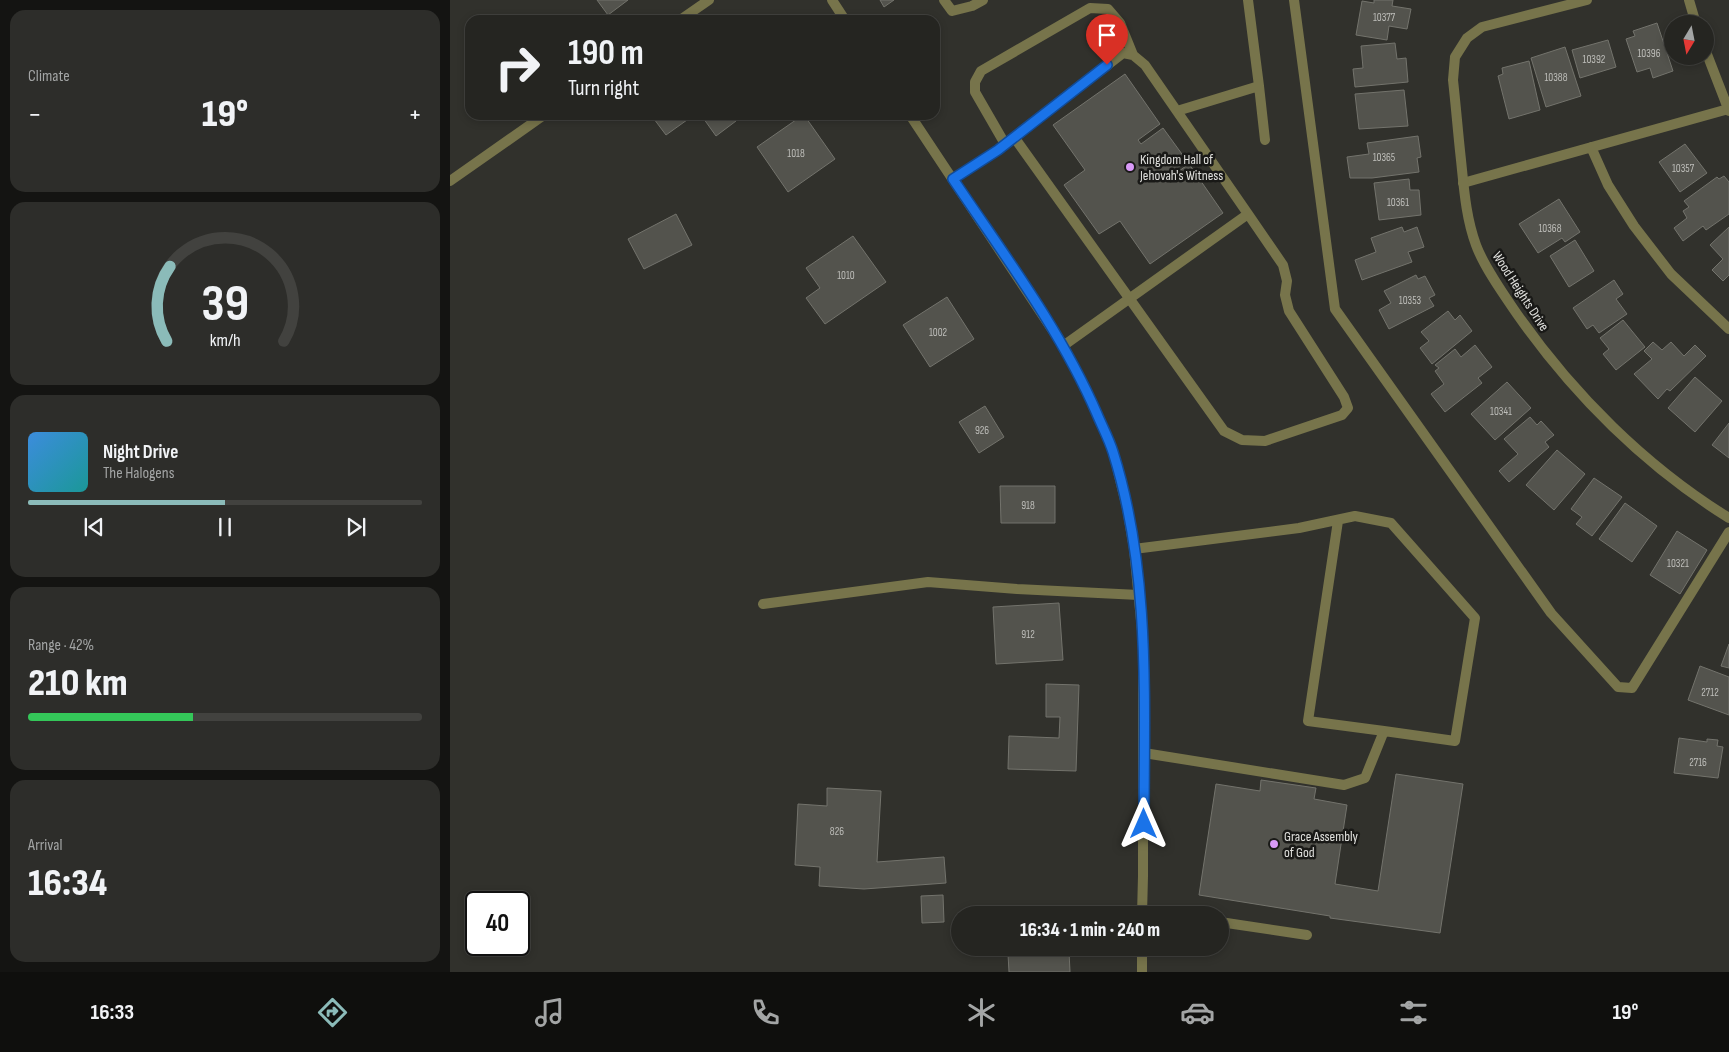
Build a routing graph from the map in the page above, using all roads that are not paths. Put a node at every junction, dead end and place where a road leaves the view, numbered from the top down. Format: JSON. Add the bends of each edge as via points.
{"nodes":[{"id":1,"x":709,"y":0,"type":"edge"},
{"id":2,"x":832,"y":0,"type":"edge"},
{"id":3,"x":944,"y":0,"type":"edge"},
{"id":4,"x":983,"y":0,"type":"edge"},
{"id":5,"x":1248,"y":0,"type":"edge"},
{"id":6,"x":1294,"y":0,"type":"edge"},
{"id":7,"x":1587,"y":0,"type":"edge"},
{"id":8,"x":1689,"y":0,"type":"edge"},
{"id":9,"x":687,"y":15,"type":"edge"},
{"id":10,"x":842,"y":15,"type":"edge"},
{"id":11,"x":1693,"y":15,"type":"edge"},
{"id":12,"x":1133,"y":55,"type":"junction"},
{"id":13,"x":1711,"y":65,"type":"edge"},
{"id":14,"x":1259,"y":86,"type":"junction"},
{"id":15,"x":1728,"y":110,"type":"edge"},
{"id":16,"x":1177,"y":111,"type":"junction"},
{"id":17,"x":537,"y":120,"type":"edge"},
{"id":18,"x":913,"y":120,"type":"edge"},
{"id":19,"x":1014,"y":137,"type":"junction"},
{"id":20,"x":1265,"y":140,"type":"dead end"},
{"id":21,"x":1005,"y":144,"type":"junction"},
{"id":22,"x":1591,"y":147,"type":"junction"},
{"id":23,"x":953,"y":179,"type":"junction"},
{"id":24,"x":450,"y":180,"type":"edge"},
{"id":25,"x":1463,"y":183,"type":"junction"},
{"id":26,"x":1248,"y":214,"type":"junction"},
{"id":27,"x":1129,"y":300,"type":"junction"},
{"id":28,"x":1729,"y":329,"type":"edge"},
{"id":29,"x":1063,"y":346,"type":"junction"},
{"id":30,"x":1729,"y":518,"type":"edge"},
{"id":31,"x":1338,"y":521,"type":"junction"},
{"id":32,"x":1729,"y":532,"type":"edge"},
{"id":33,"x":1134,"y":550,"type":"junction"},
{"id":34,"x":1139,"y":596,"type":"junction"},
{"id":35,"x":763,"y":604,"type":"dead end"},
{"id":36,"x":1384,"y":731,"type":"junction"},
{"id":37,"x":1144,"y":753,"type":"junction"},
{"id":38,"x":1142,"y":906,"type":"edge"},
{"id":39,"x":1229,"y":923,"type":"edge"},
{"id":40,"x":1307,"y":934,"type":"dead end"},
{"id":41,"x":1142,"y":956,"type":"edge"},
{"id":42,"x":1142,"y":972,"type":"edge"}],
"edges":[{"from":1,"to":9,"type":"street"},
{"from":2,"to":10,"type":"street"},
{"from":3,"to":4,"type":"street","via":[[952,11]]},
{"from":5,"to":14,"type":"street"},
{"from":6,"to":32,"type":"street","via":[[1335,310],[1551,613],[1618,687],[1632,688]]},
{"from":7,"to":25,"type":"street","name":"Wood Heights Drive","via":[[1482,27],[1467,38],[1455,57],[1453,80]]},
{"from":8,"to":11,"type":"street"},
{"from":12,"to":16,"type":"street","via":[[1145,65]]},
{"from":12,"to":19,"type":"street","via":[[1123,53]]},
{"from":12,"to":21,"type":"street","via":[[1120,24],[1108,9],[1090,8],[981,72],[974,92]]},
{"from":13,"to":15,"type":"street"},
{"from":14,"to":16,"type":"street"},
{"from":14,"to":20,"type":"street"},
{"from":15,"to":22,"type":"street"},
{"from":16,"to":26,"type":"street"},
{"from":17,"to":24,"type":"street"},
{"from":18,"to":23,"type":"street"},
{"from":19,"to":21,"type":"street"},
{"from":19,"to":27,"type":"street"},
{"from":21,"to":23,"type":"street"},
{"from":22,"to":25,"type":"street"},
{"from":22,"to":28,"type":"street","via":[[1608,185],[1634,226],[1671,274]]},
{"from":23,"to":29,"type":"street"},
{"from":25,"to":30,"type":"street","name":"Wood Heights Drive","via":[[1476,247],[1502,293],[1560,371],[1650,461]]},
{"from":26,"to":27,"type":"street"},
{"from":26,"to":27,"type":"street","via":[[1284,266],[1287,281],[1284,294],[1289,311],[1344,397],[1348,408],[1342,415],[1265,441],[1242,440],[1224,431]]},
{"from":27,"to":29,"type":"street"},
{"from":29,"to":33,"type":"street","via":[[1113,451]]},
{"from":31,"to":33,"type":"street"},
{"from":31,"to":36,"type":"street","via":[[1308,721]]},
{"from":31,"to":36,"type":"street","via":[[1355,516],[1391,523],[1475,618],[1455,741]]},
{"from":33,"to":34,"type":"street"},
{"from":34,"to":35,"type":"street","via":[[928,582]]},
{"from":34,"to":37,"type":"street","via":[[1144,640]]},
{"from":36,"to":37,"type":"street","via":[[1365,778],[1344,785]]},
{"from":37,"to":38,"type":"street"},
{"from":39,"to":40,"type":"street"},
{"from":41,"to":42,"type":"street"}]}
